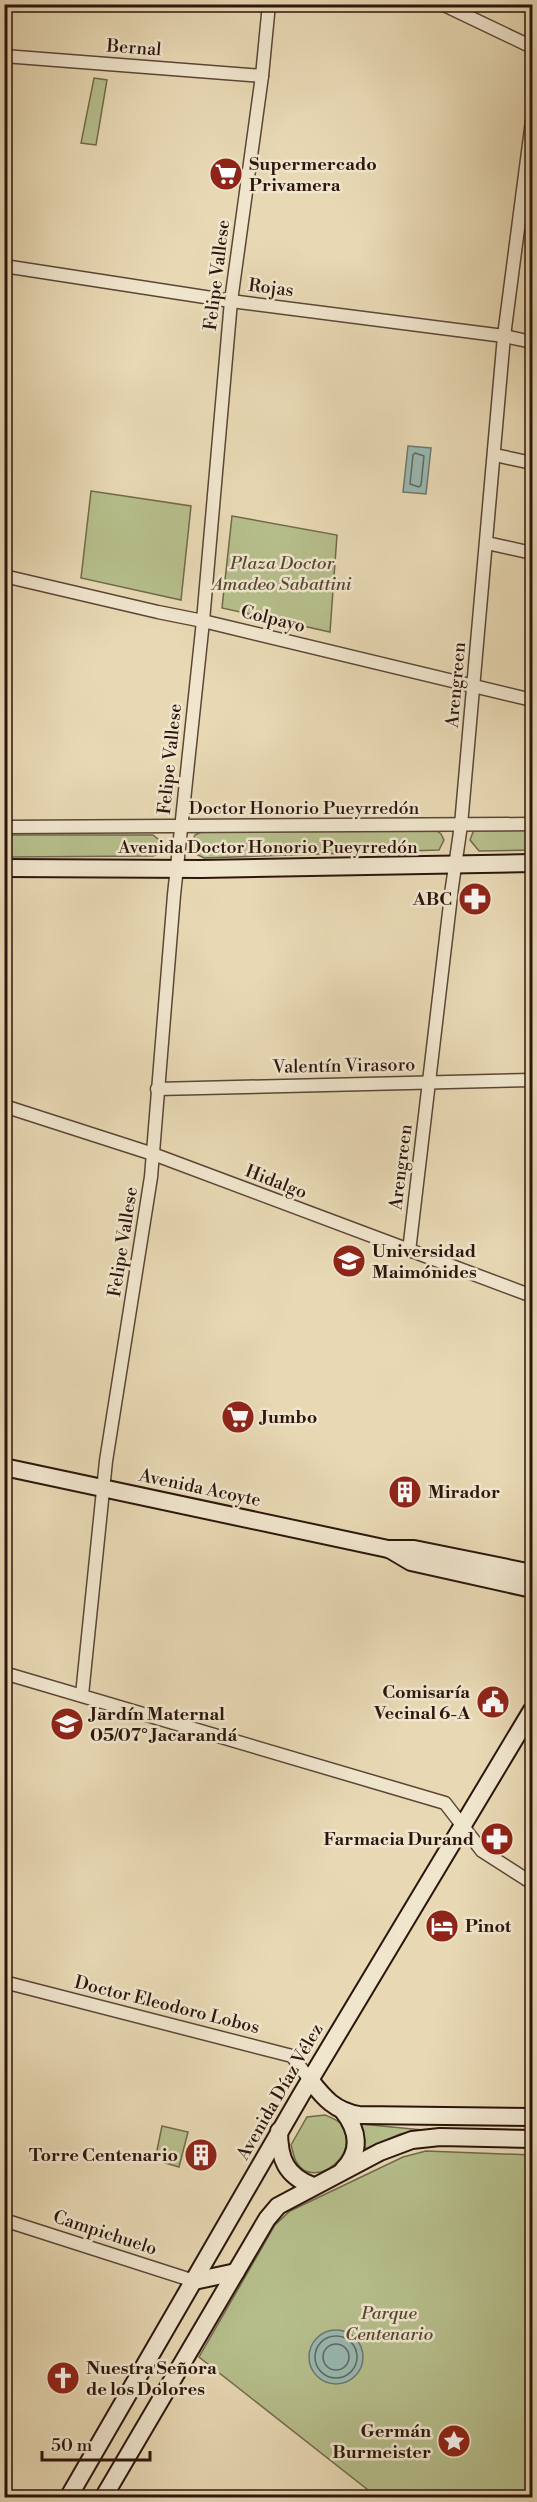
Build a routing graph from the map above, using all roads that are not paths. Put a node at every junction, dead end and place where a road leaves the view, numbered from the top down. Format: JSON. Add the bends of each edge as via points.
{"nodes":[{"id":1,"x":268,"y":4,"type":"edge"},
{"id":2,"x":442,"y":4,"type":"edge"},
{"id":3,"x":532,"y":46,"type":"edge"},
{"id":4,"x":4,"y":56,"type":"edge"},
{"id":5,"x":262,"y":76,"type":"junction"},
{"id":6,"x":532,"y":121,"type":"edge"},
{"id":7,"x":4,"y":266,"type":"edge"},
{"id":8,"x":231,"y":301,"type":"junction"},
{"id":9,"x":504,"y":336,"type":"junction"},
{"id":10,"x":532,"y":342,"type":"edge"},
{"id":11,"x":495,"y":454,"type":"junction"},
{"id":12,"x":532,"y":463,"type":"edge"},
{"id":13,"x":487,"y":543,"type":"junction"},
{"id":14,"x":532,"y":553,"type":"edge"},
{"id":15,"x":4,"y":576,"type":"edge"},
{"id":16,"x":203,"y":621,"type":"junction"},
{"id":17,"x":474,"y":687,"type":"junction"},
{"id":18,"x":532,"y":700,"type":"edge"},
{"id":19,"x":532,"y":824,"type":"edge"},
{"id":20,"x":461,"y":825,"type":"junction"},
{"id":21,"x":4,"y":827,"type":"edge"},
{"id":22,"x":181,"y":827,"type":"junction"},
{"id":23,"x":532,"y":863,"type":"edge"},
{"id":24,"x":455,"y":865,"type":"junction"},
{"id":25,"x":4,"y":868,"type":"edge"},
{"id":26,"x":177,"y":868,"type":"junction"},
{"id":27,"x":532,"y":1080,"type":"edge"},
{"id":28,"x":429,"y":1082,"type":"junction"},
{"id":29,"x":157,"y":1089,"type":"junction"},
{"id":30,"x":4,"y":1106,"type":"edge"},
{"id":31,"x":153,"y":1154,"type":"junction"},
{"id":32,"x":409,"y":1251,"type":"junction"},
{"id":33,"x":532,"y":1296,"type":"edge"},
{"id":34,"x":4,"y":1467,"type":"edge"},
{"id":35,"x":103,"y":1487,"type":"junction"},
{"id":36,"x":388,"y":1549,"type":"junction"},
{"id":37,"x":532,"y":1573,"type":"edge"},
{"id":38,"x":532,"y":1589,"type":"edge"},
{"id":39,"x":4,"y":1673,"type":"edge"},
{"id":40,"x":82,"y":1695,"type":"junction"},
{"id":41,"x":532,"y":1710,"type":"edge"},
{"id":42,"x":463,"y":1827,"type":"junction"},
{"id":43,"x":532,"y":1883,"type":"edge"},
{"id":44,"x":4,"y":1982,"type":"edge"},
{"id":45,"x":310,"y":2080,"type":"junction"},
{"id":46,"x":343,"y":2111,"type":"junction"},
{"id":47,"x":532,"y":2117,"type":"edge"},
{"id":48,"x":279,"y":2131,"type":"junction"},
{"id":49,"x":532,"y":2139,"type":"edge"},
{"id":50,"x":335,"y":2176,"type":"junction"},
{"id":51,"x":313,"y":2186,"type":"junction"},
{"id":52,"x":4,"y":2220,"type":"edge"},
{"id":53,"x":236,"y":2272,"type":"junction"},
{"id":54,"x":194,"y":2281,"type":"junction"},
{"id":55,"x":68,"y":2498,"type":"edge"},
{"id":56,"x":104,"y":2498,"type":"edge"}],
"edges":[{"from":1,"to":5,"type":"street","name":"Felipe Vallese"},
{"from":2,"to":3,"type":"street"},
{"from":4,"to":5,"type":"street","name":"Bernal"},
{"from":5,"to":8,"type":"street","name":"Felipe Vallese"},
{"from":6,"to":9,"type":"street","name":"Arengreen"},
{"from":7,"to":8,"type":"street","name":"Rojas"},
{"from":8,"to":9,"type":"street","name":"Rojas"},
{"from":8,"to":16,"type":"street","name":"Felipe Vallese"},
{"from":9,"to":10,"type":"street","name":"Rojas"},
{"from":9,"to":11,"type":"street","name":"Arengreen"},
{"from":11,"to":12,"type":"street"},
{"from":11,"to":13,"type":"street","name":"Arengreen"},
{"from":13,"to":14,"type":"street"},
{"from":13,"to":17,"type":"street","name":"Arengreen"},
{"from":15,"to":16,"type":"street","name":"Colpayo"},
{"from":16,"to":17,"type":"street","name":"Colpayo"},
{"from":16,"to":22,"type":"street","name":"Felipe Vallese"},
{"from":17,"to":18,"type":"street","name":"Colpayo"},
{"from":17,"to":20,"type":"street","name":"Arengreen"},
{"from":19,"to":20,"type":"street","name":"Doctor Honorio Pueyrredón"},
{"from":20,"to":22,"type":"street","name":"Doctor Honorio Pueyrredón"},
{"from":20,"to":24,"type":"street","name":"Arengreen"},
{"from":21,"to":22,"type":"street","name":"Doctor Honorio Pueyrredón"},
{"from":22,"to":26,"type":"street","name":"Felipe Vallese"},
{"from":23,"to":24,"type":"main road","name":"Avenida Doctor Honorio Pueyrredón"},
{"from":24,"to":26,"type":"main road","name":"Avenida Doctor Honorio Pueyrredón"},
{"from":24,"to":28,"type":"street","name":"Arengreen"},
{"from":25,"to":26,"type":"main road","name":"Avenida Doctor Honorio Pueyrredón"},
{"from":26,"to":29,"type":"street","name":"Felipe Vallese"},
{"from":27,"to":28,"type":"street","name":"Valentín Virasoro"},
{"from":28,"to":29,"type":"street","name":"Valentín Virasoro"},
{"from":28,"to":32,"type":"street","name":"Arengreen"},
{"from":29,"to":31,"type":"street","name":"Felipe Vallese"},
{"from":30,"to":31,"type":"street","name":"Hidalgo"},
{"from":31,"to":32,"type":"street","name":"Hidalgo"},
{"from":31,"to":35,"type":"street","name":"Felipe Vallese"},
{"from":32,"to":33,"type":"street","name":"Hidalgo"},
{"from":34,"to":35,"type":"main road","name":"Avenida Acoyte"},
{"from":35,"to":36,"type":"main road","name":"Avenida Acoyte"},
{"from":35,"to":40,"type":"street","name":"Felipe Vallese"},
{"from":36,"to":37,"type":"main road","name":"Avenida Acoyte","via":[[414,1549]]},
{"from":36,"to":38,"type":"main road","name":"Avenida Acoyte","via":[[411,1562]]},
{"from":39,"to":40,"type":"street"},
{"from":40,"to":42,"type":"street","via":[[445,1803]]},
{"from":41,"to":42,"type":"main road","name":"Avenida Díaz Vélez"},
{"from":42,"to":43,"type":"street","via":[[482,1851]]},
{"from":42,"to":45,"type":"main road","name":"Avenida Díaz Vélez"},
{"from":44,"to":45,"type":"street","name":"Doctor Eleodoro Lobos","via":[[292,2056]]},
{"from":45,"to":46,"type":"main road","via":[[323,2098]]},
{"from":45,"to":48,"type":"main road","name":"Avenida Díaz Vélez"},
{"from":46,"to":47,"type":"main road","via":[[379,2116]]},
{"from":46,"to":50,"type":"main road","via":[[355,2131],[356,2148],[350,2162]]},
{"from":48,"to":51,"type":"main road","via":[[279,2148],[286,2167],[293,2176]]},
{"from":48,"to":54,"type":"main road","name":"Avenida Díaz Vélez"},
{"from":49,"to":50,"type":"main road","via":[[412,2140]]},
{"from":50,"to":51,"type":"main road"},
{"from":51,"to":53,"type":"main road","via":[[273,2211]]},
{"from":52,"to":54,"type":"street","name":"Campichuelo"},
{"from":53,"to":54,"type":"main road"},
{"from":53,"to":56,"type":"main road"},
{"from":54,"to":55,"type":"main road","name":"Avenida Díaz Vélez"}]}
